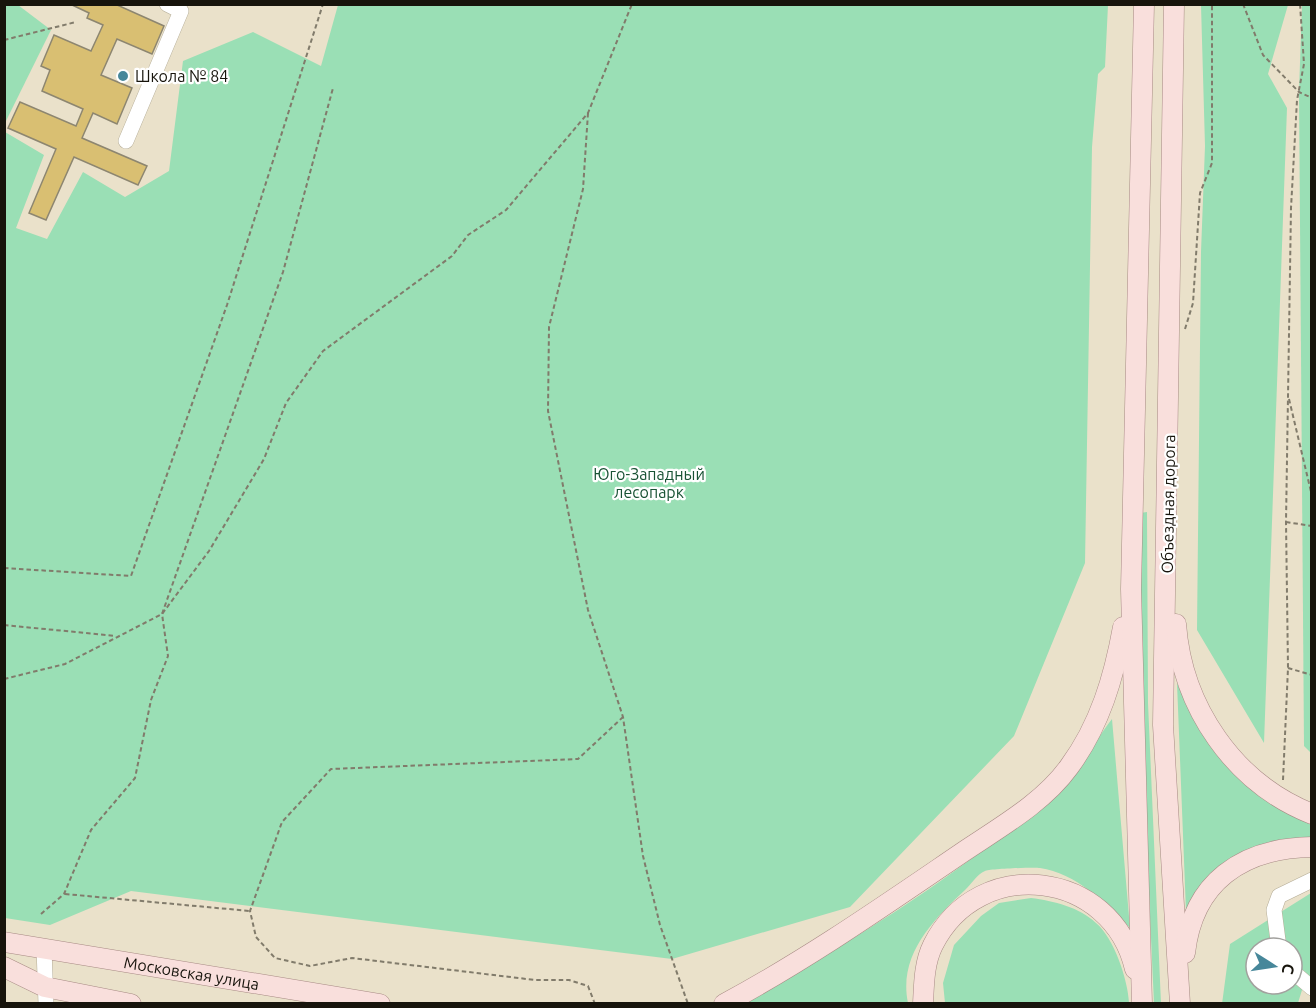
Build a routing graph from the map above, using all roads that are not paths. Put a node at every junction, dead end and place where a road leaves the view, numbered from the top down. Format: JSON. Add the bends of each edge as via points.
{"nodes":[{"id":1,"x":167,"y":4,"type":"edge"},
{"id":2,"x":1144,"y":4,"type":"edge"},
{"id":3,"x":1174,"y":4,"type":"edge"},
{"id":4,"x":126,"y":141,"type":"dead end"},
{"id":5,"x":1168,"y":528,"type":"junction"},
{"id":6,"x":1131,"y":589,"type":"junction"},
{"id":7,"x":1311,"y":814,"type":"edge"},
{"id":8,"x":1311,"y":847,"type":"edge"},
{"id":9,"x":1311,"y":880,"type":"edge"},
{"id":10,"x":1277,"y":936,"type":"edge"},
{"id":11,"x":4,"y":942,"type":"edge"},
{"id":12,"x":44,"y":948,"type":"junction"},
{"id":13,"x":4,"y":968,"type":"edge"},
{"id":14,"x":46,"y":995,"type":"edge"},
{"id":15,"x":85,"y":1000,"type":"edge"},
{"id":16,"x":1142,"y":1001,"type":"edge"},
{"id":17,"x":1180,"y":1003,"type":"edge"},
{"id":18,"x":131,"y":1004,"type":"edge"},
{"id":19,"x":380,"y":1004,"type":"edge"},
{"id":20,"x":724,"y":1004,"type":"edge"},
{"id":21,"x":923,"y":1004,"type":"edge"}],
"edges":[{"from":1,"to":4,"type":"street","via":[[181,11]]},
{"from":2,"to":6,"type":"main road"},
{"from":3,"to":5,"type":"main road","name":"Объездная дорога"},
{"from":5,"to":7,"type":"main road","via":[[1177,644],[1201,714],[1217,740],[1259,786]]},
{"from":5,"to":17,"type":"main road","name":"Объездная дорога","via":[[1163,725]]},
{"from":6,"to":16,"type":"main road"},
{"from":6,"to":20,"type":"main road","via":[[1116,667],[1101,710],[1080,751],[1052,788],[782,973]]},
{"from":8,"to":17,"type":"main road","via":[[1253,857],[1228,870],[1212,886],[1190,920]]},
{"from":9,"to":10,"type":"street","via":[[1279,896],[1274,910]]},
{"from":11,"to":12,"type":"main road","name":"Московская улица"},
{"from":12,"to":14,"type":"street"},
{"from":12,"to":19,"type":"main road","name":"Московская улица"},
{"from":13,"to":14,"type":"main road"},
{"from":14,"to":15,"type":"main road"},
{"from":15,"to":18,"type":"main road"},
{"from":16,"to":21,"type":"main road","via":[[1132,959],[1120,932],[1078,895],[1029,883],[990,891],[948,920],[932,946],[924,975]]}]}
